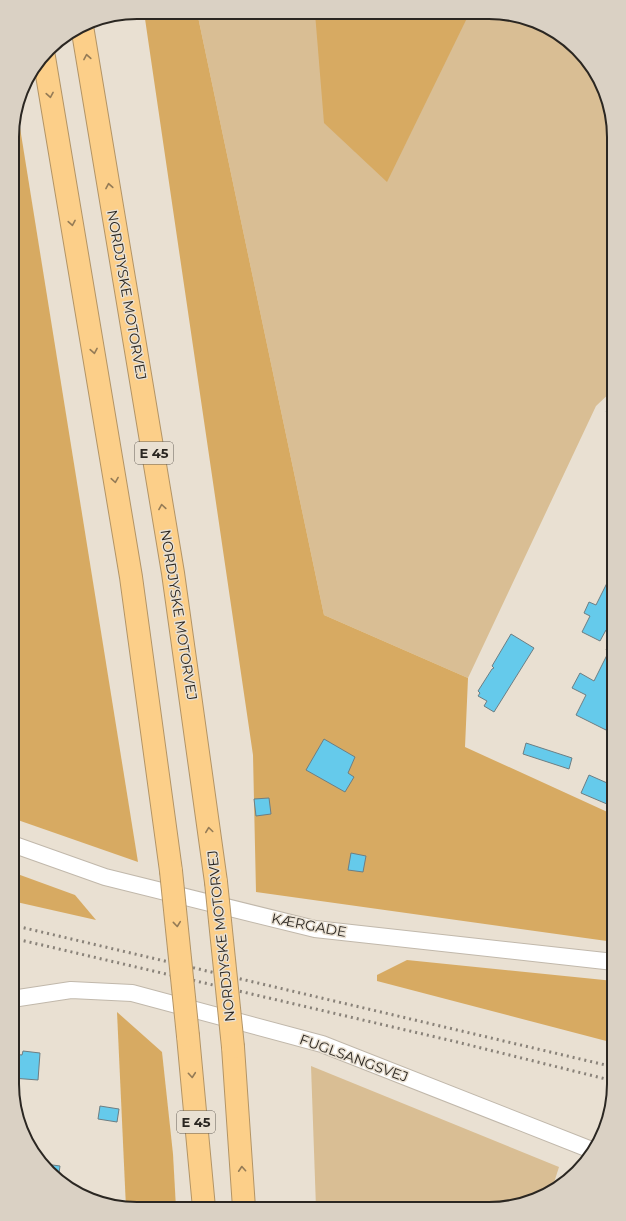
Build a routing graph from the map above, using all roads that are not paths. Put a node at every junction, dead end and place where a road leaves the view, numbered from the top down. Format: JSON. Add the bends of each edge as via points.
{"nodes":[{"id":1,"x":83,"y":32,"type":"edge"},
{"id":2,"x":45,"y":63,"type":"edge"},
{"id":3,"x":19,"y":846,"type":"edge"},
{"id":4,"x":607,"y":961,"type":"edge"},
{"id":5,"x":19,"y":998,"type":"edge"},
{"id":6,"x":588,"y":1149,"type":"edge"},
{"id":7,"x":203,"y":1202,"type":"edge"},
{"id":8,"x":244,"y":1202,"type":"edge"}],
"edges":[{"from":8,"to":1,"type":"highway","name":"NORDJYSKE MOTORVEJ","number":"E 45","one_way":true,"bridge":true,"via":[[233,1047],[216,882],[173,573]]},
{"from":2,"to":7,"type":"highway","number":"E 45","one_way":true,"bridge":true,"via":[[131,577],[171,872]]},
{"from":3,"to":4,"type":"street","name":"KÆRGADE","via":[[105,877],[314,929]]},
{"from":5,"to":6,"type":"street","name":"FUGLSANGSVEJ","via":[[71,990],[132,993],[322,1044]]}]}
